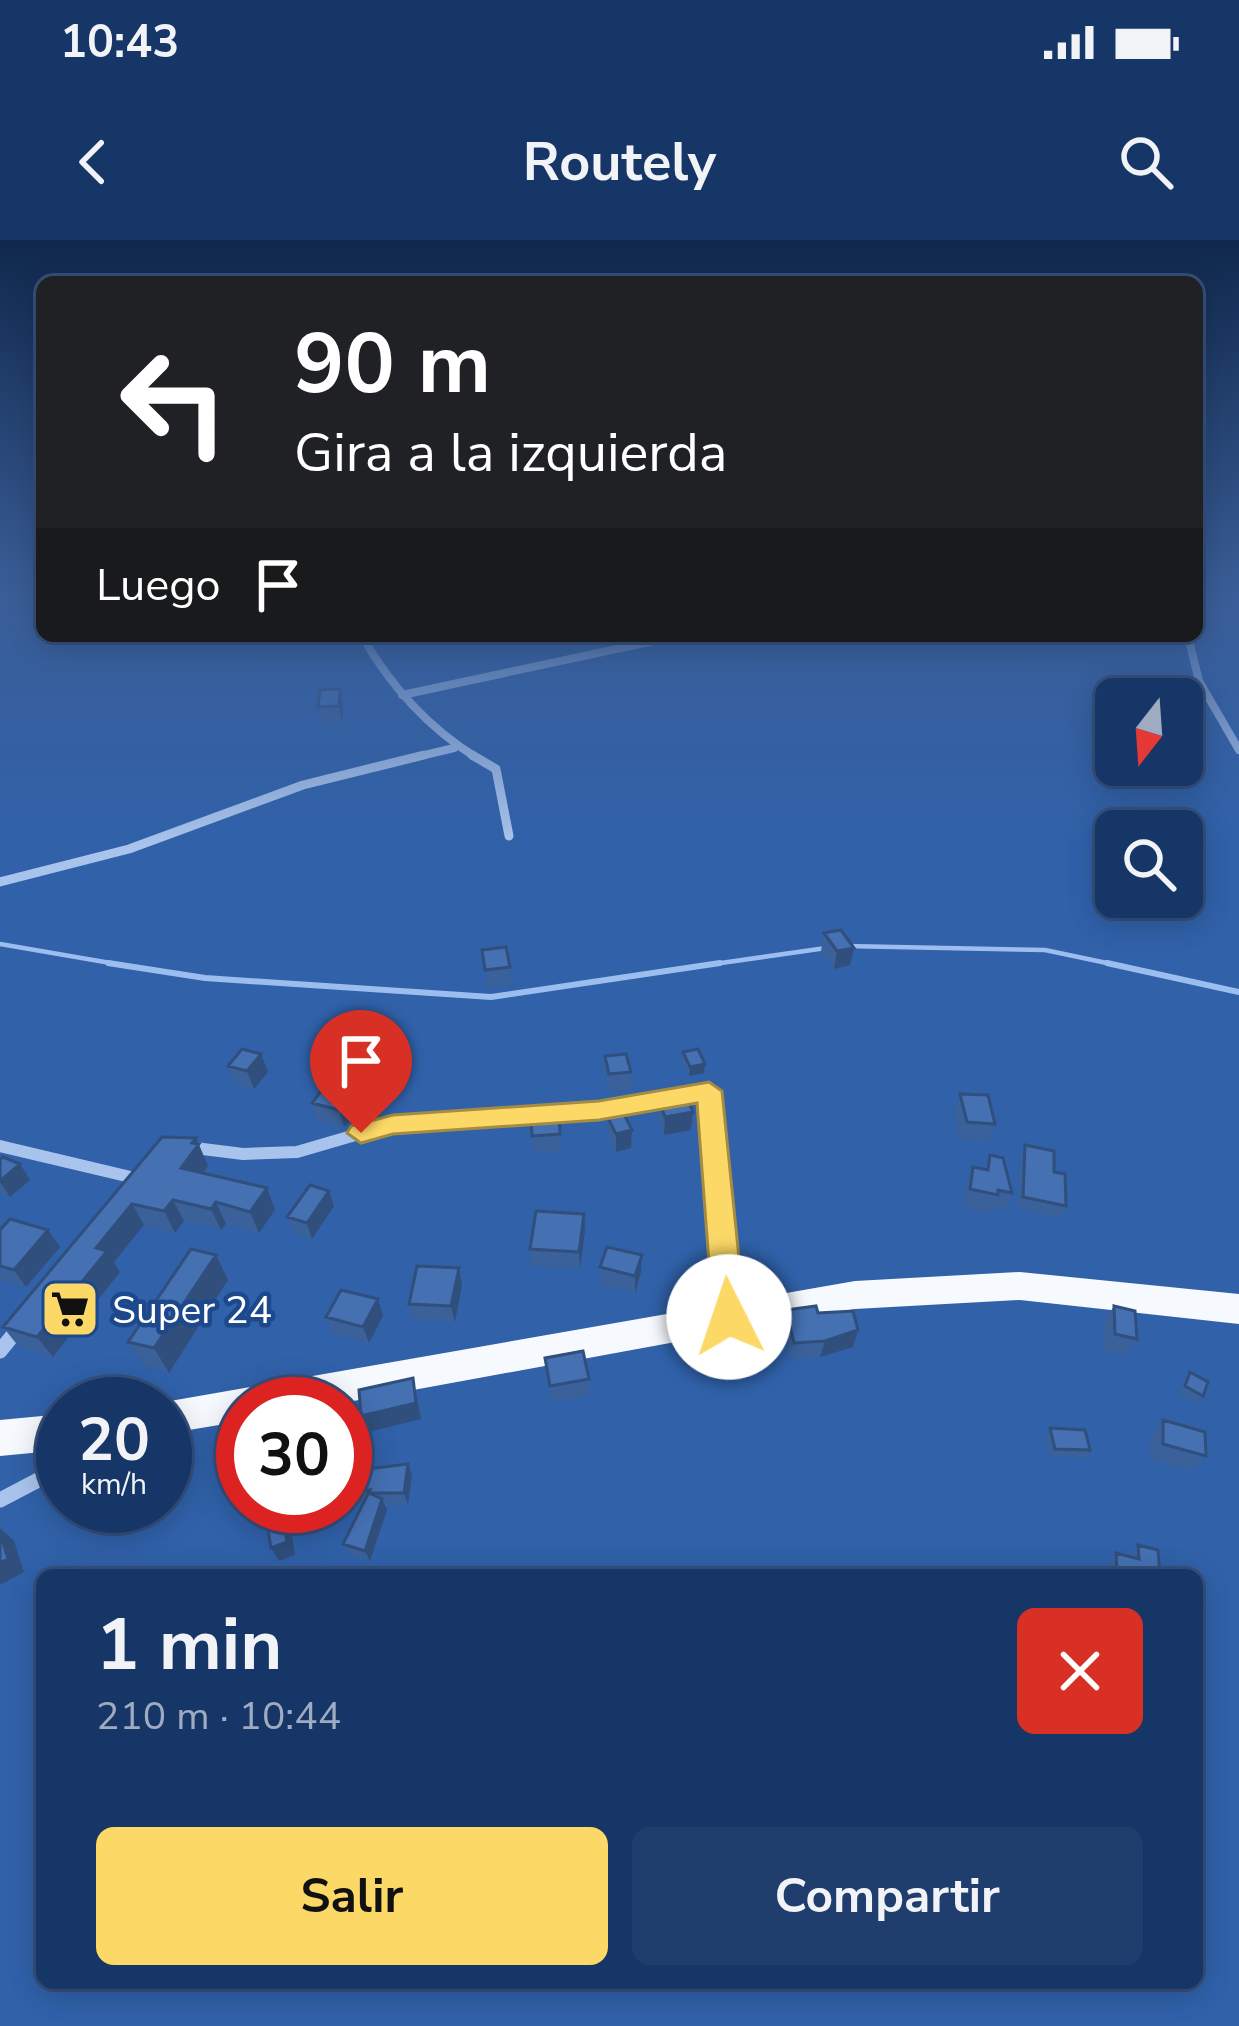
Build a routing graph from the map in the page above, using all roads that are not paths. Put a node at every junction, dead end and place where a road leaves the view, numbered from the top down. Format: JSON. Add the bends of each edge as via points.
{"nodes":[{"id":1,"x":391,"y":678,"type":"edge"},
{"id":2,"x":480,"y":678,"type":"edge"},
{"id":3,"x":1199,"y":678,"type":"edge"},
{"id":4,"x":402,"y":695,"type":"junction"},
{"id":5,"x":454,"y":748,"type":"junction"},
{"id":6,"x":1239,"y":750,"type":"edge"},
{"id":7,"x":509,"y":836,"type":"dead end"},
{"id":8,"x":0,"y":882,"type":"edge"},
{"id":9,"x":0,"y":1146,"type":"edge"},
{"id":10,"x":174,"y":1146,"type":"edge"},
{"id":11,"x":150,"y":1166,"type":"edge"},
{"id":12,"x":140,"y":1179,"type":"junction"},
{"id":13,"x":125,"y":1196,"type":"edge"},
{"id":14,"x":1239,"y":1309,"type":"edge"},
{"id":15,"x":28,"y":1317,"type":"edge"},
{"id":16,"x":729,"y":1317,"type":"junction"},
{"id":17,"x":0,"y":1351,"type":"edge"},
{"id":18,"x":372,"y":1381,"type":"edge"},
{"id":19,"x":36,"y":1435,"type":"edge"},
{"id":20,"x":0,"y":1438,"type":"edge"},
{"id":21,"x":36,"y":1481,"type":"edge"},
{"id":22,"x":0,"y":1500,"type":"edge"}],
"edges":[{"from":1,"to":4,"type":"street"},
{"from":2,"to":4,"type":"street"},
{"from":3,"to":6,"type":"street"},
{"from":4,"to":5,"type":"street"},
{"from":5,"to":7,"type":"street","via":[[496,769]]},
{"from":5,"to":8,"type":"street","via":[[302,785],[129,849]]},
{"from":9,"to":12,"type":"street"},
{"from":10,"to":16,"type":"street","via":[[297,1152],[393,1124],[599,1111],[709,1091]]},
{"from":11,"to":12,"type":"street"},
{"from":12,"to":13,"type":"street"},
{"from":14,"to":16,"type":"highway","via":[[1020,1286],[855,1294]]},
{"from":15,"to":17,"type":"street"},
{"from":16,"to":18,"type":"highway"},
{"from":19,"to":20,"type":"highway"},
{"from":21,"to":22,"type":"street"}]}
